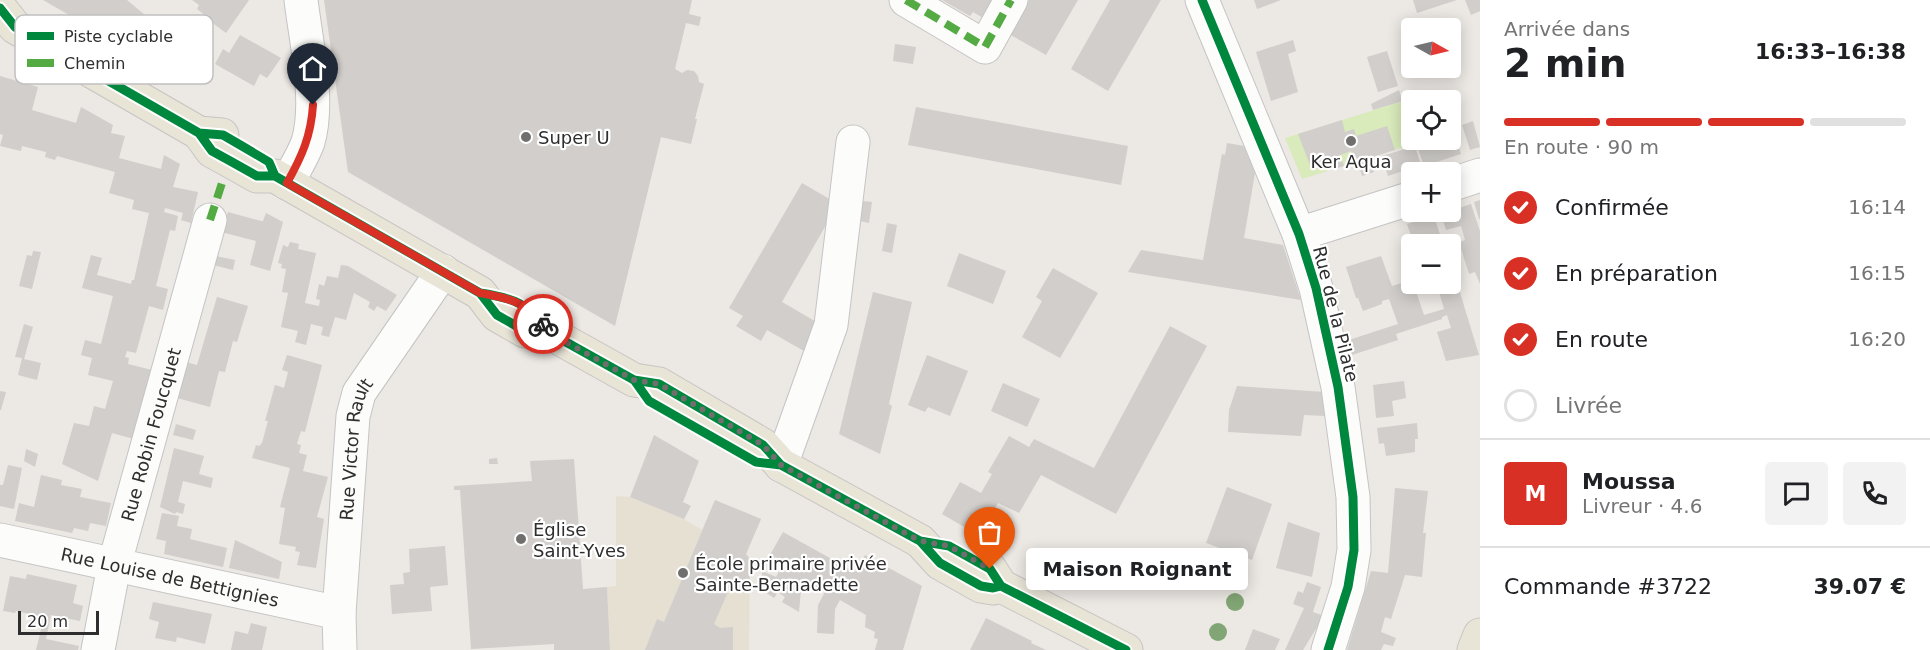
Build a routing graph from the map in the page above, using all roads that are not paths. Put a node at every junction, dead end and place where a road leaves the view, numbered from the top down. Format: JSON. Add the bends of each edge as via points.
{"nodes":[{"id":1,"x":301,"y":0,"type":"edge"},
{"id":2,"x":906,"y":0,"type":"edge"},
{"id":3,"x":1011,"y":0,"type":"edge"},
{"id":4,"x":1202,"y":0,"type":"edge"},
{"id":5,"x":115,"y":84,"type":"edge"},
{"id":6,"x":853,"y":142,"type":"dead end"},
{"id":7,"x":1480,"y":175,"type":"edge"},
{"id":8,"x":281,"y":179,"type":"junction"},
{"id":9,"x":1461,"y":181,"type":"edge"},
{"id":10,"x":1401,"y":202,"type":"edge"},
{"id":11,"x":210,"y":220,"type":"dead end"},
{"id":12,"x":1299,"y":234,"type":"junction"},
{"id":13,"x":443,"y":271,"type":"junction"},
{"id":14,"x":781,"y":465,"type":"junction"},
{"id":15,"x":0,"y":540,"type":"edge"},
{"id":16,"x":114,"y":566,"type":"junction"},
{"id":17,"x":339,"y":613,"type":"junction"},
{"id":18,"x":98,"y":650,"type":"edge"},
{"id":19,"x":340,"y":650,"type":"edge"},
{"id":20,"x":1125,"y":650,"type":"edge"},
{"id":21,"x":1328,"y":650,"type":"edge"}],
"edges":[{"from":1,"to":8,"type":"street","via":[[312,122],[308,143]]},
{"from":2,"to":3,"type":"street","via":[[985,47]]},
{"from":4,"to":12,"type":"street","name":"Rue de la Pilate"},
{"from":5,"to":8,"type":"main road","via":[[199,133],[212,151],[257,176]]},
{"from":6,"to":14,"type":"street","via":[[831,325]]},
{"from":7,"to":9,"type":"street"},
{"from":8,"to":13,"type":"main road"},
{"from":10,"to":12,"type":"street"},
{"from":11,"to":16,"type":"street","name":"Rue Robin Foucquet"},
{"from":12,"to":21,"type":"street","name":"Rue de la Pilate","via":[[1316,288],[1338,387],[1353,497],[1352,567]]},
{"from":13,"to":14,"type":"main road","via":[[480,293],[497,315],[525,331],[548,332],[634,380],[659,384],[763,445]]},
{"from":13,"to":17,"type":"street","name":"Rue Victor Rault","via":[[359,393],[352,416]]},
{"from":14,"to":20,"type":"main road","via":[[920,541],[940,563],[981,586],[1001,586]]},
{"from":15,"to":16,"type":"street","name":"Rue Louise de Bettignies"},
{"from":16,"to":17,"type":"street","name":"Rue Louise de Bettignies"},
{"from":16,"to":18,"type":"street","name":"Rue Robin Foucquet"},
{"from":17,"to":19,"type":"street","name":"Rue Victor Rault"}]}
